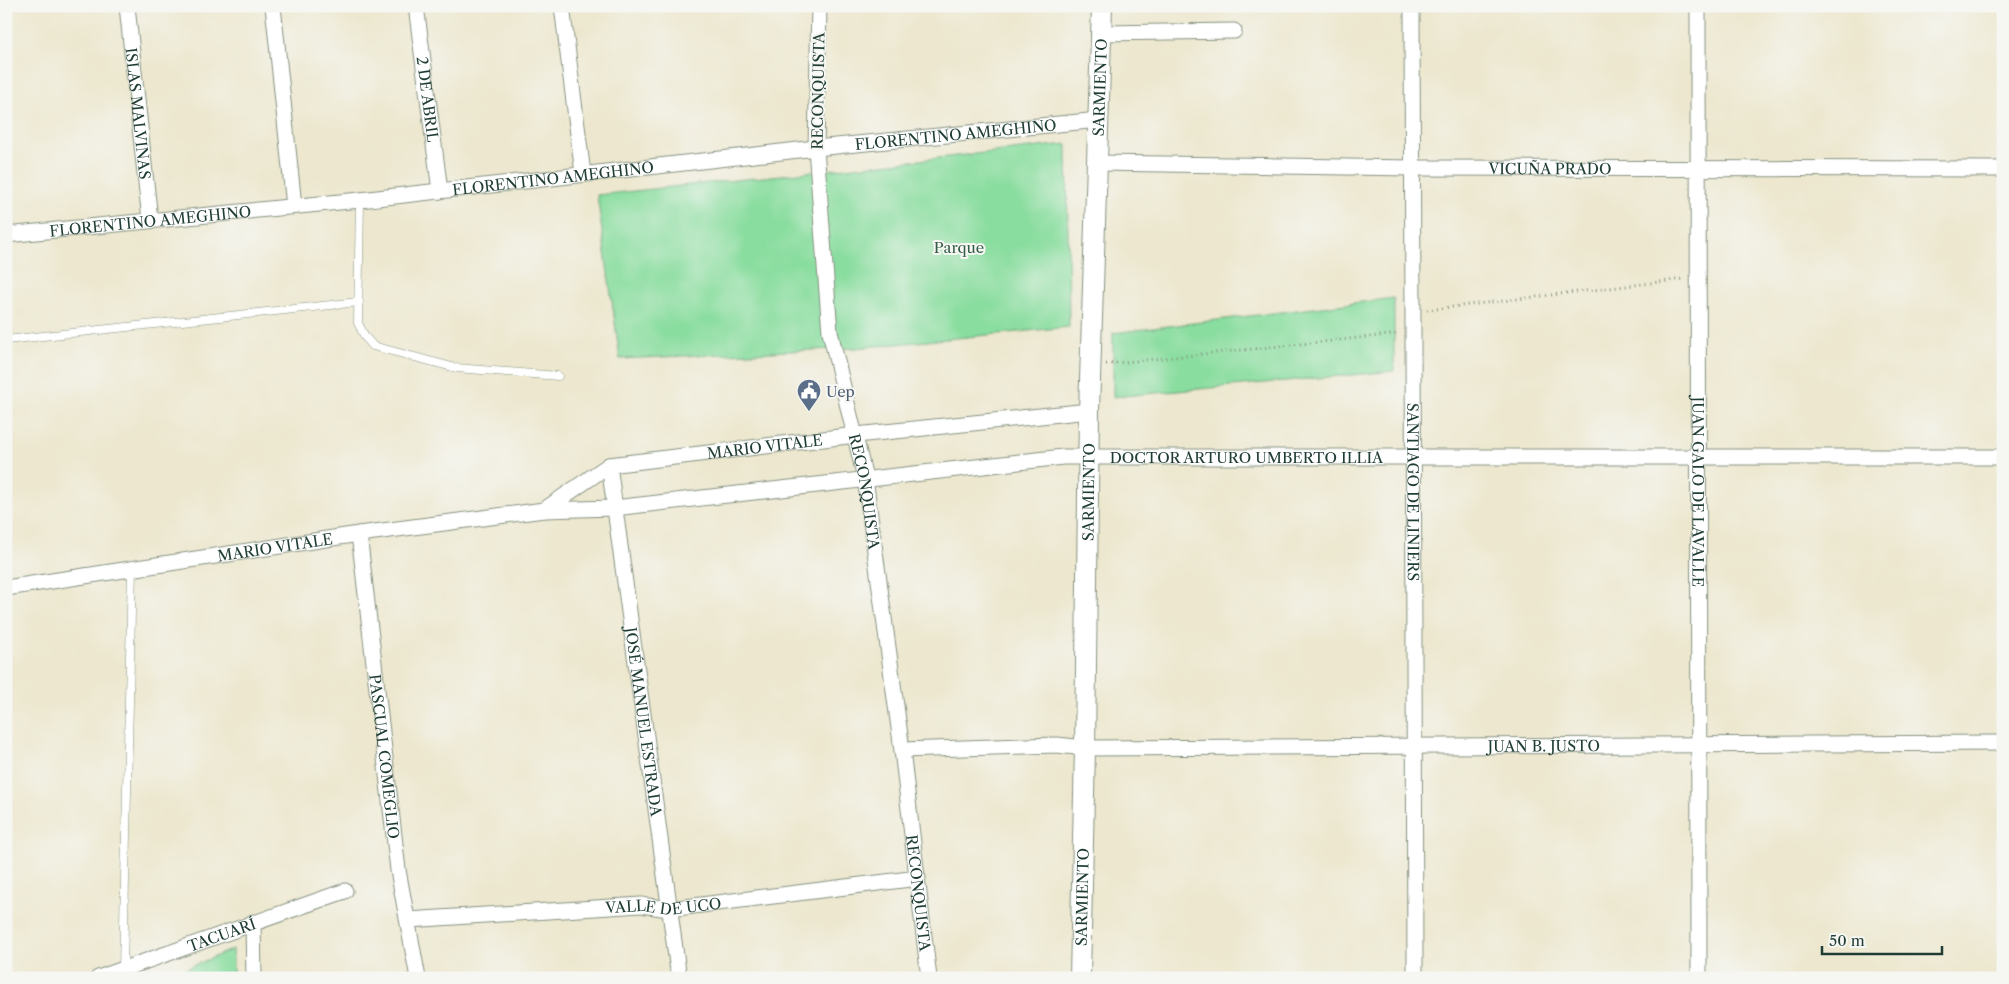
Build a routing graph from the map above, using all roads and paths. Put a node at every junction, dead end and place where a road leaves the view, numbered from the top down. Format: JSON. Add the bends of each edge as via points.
{"nodes":[{"id":1,"x":127,"y":6,"type":"edge"},
{"id":2,"x":273,"y":6,"type":"edge"},
{"id":3,"x":416,"y":6,"type":"edge"},
{"id":4,"x":562,"y":6,"type":"edge"},
{"id":5,"x":819,"y":6,"type":"edge"},
{"id":6,"x":1102,"y":6,"type":"edge"},
{"id":7,"x":1412,"y":6,"type":"edge"},
{"id":8,"x":1698,"y":6,"type":"edge"},
{"id":9,"x":1234,"y":31,"type":"dead end"},
{"id":10,"x":1102,"y":33,"type":"junction"},
{"id":11,"x":1099,"y":120,"type":"junction"},
{"id":12,"x":816,"y":148,"type":"junction"},
{"id":13,"x":1098,"y":163,"type":"junction"},
{"id":14,"x":1413,"y":168,"type":"junction"},
{"id":15,"x":1697,"y":168,"type":"junction"},
{"id":16,"x":2003,"y":169,"type":"edge"},
{"id":17,"x":583,"y":174,"type":"junction"},
{"id":18,"x":440,"y":191,"type":"junction"},
{"id":19,"x":360,"y":200,"type":"junction"},
{"id":20,"x":294,"y":206,"type":"junction"},
{"id":21,"x":150,"y":220,"type":"junction"},
{"id":22,"x":6,"y":235,"type":"edge"},
{"id":23,"x":1697,"y":277,"type":"junction"},
{"id":24,"x":359,"y":302,"type":"junction"},
{"id":25,"x":1414,"y":312,"type":"junction"},
{"id":26,"x":1414,"y":333,"type":"junction"},
{"id":27,"x":6,"y":340,"type":"edge"},
{"id":28,"x":1091,"y":365,"type":"junction"},
{"id":29,"x":558,"y":376,"type":"dead end"},
{"id":30,"x":1089,"y":411,"type":"junction"},
{"id":31,"x":856,"y":435,"type":"junction"},
{"id":32,"x":1697,"y":457,"type":"junction"},
{"id":33,"x":2003,"y":457,"type":"edge"},
{"id":34,"x":1089,"y":458,"type":"junction"},
{"id":35,"x":1412,"y":458,"type":"junction"},
{"id":36,"x":609,"y":465,"type":"junction"},
{"id":37,"x":865,"y":478,"type":"junction"},
{"id":38,"x":614,"y":508,"type":"junction"},
{"id":39,"x":544,"y":510,"type":"junction"},
{"id":40,"x":359,"y":534,"type":"junction"},
{"id":41,"x":132,"y":567,"type":"junction"},
{"id":42,"x":6,"y":588,"type":"edge"},
{"id":43,"x":2003,"y":743,"type":"edge"},
{"id":44,"x":1699,"y":744,"type":"junction"},
{"id":45,"x":1414,"y":746,"type":"junction"},
{"id":46,"x":1085,"y":748,"type":"junction"},
{"id":47,"x":902,"y":750,"type":"junction"},
{"id":48,"x":918,"y":878,"type":"junction"},
{"id":49,"x":345,"y":891,"type":"dead end"},
{"id":50,"x":669,"y":909,"type":"junction"},
{"id":51,"x":408,"y":920,"type":"junction"},
{"id":52,"x":253,"y":922,"type":"junction"},
{"id":53,"x":123,"y":969,"type":"junction"},
{"id":54,"x":98,"y":978,"type":"edge"},
{"id":55,"x":254,"y":978,"type":"edge"},
{"id":56,"x":418,"y":978,"type":"edge"},
{"id":57,"x":679,"y":978,"type":"edge"},
{"id":58,"x":929,"y":978,"type":"edge"},
{"id":59,"x":1080,"y":978,"type":"edge"},
{"id":60,"x":1415,"y":978,"type":"edge"},
{"id":61,"x":1699,"y":978,"type":"edge"}],
"edges":[{"from":1,"to":21,"type":"street","name":"ISLAS MALVINAS"},
{"from":2,"to":20,"type":"street"},
{"from":3,"to":18,"type":"street","name":"2 DE ABRIL"},
{"from":4,"to":17,"type":"street"},
{"from":5,"to":12,"type":"street","name":"RECONQUISTA"},
{"from":6,"to":10,"type":"street","name":"SARMIENTO"},
{"from":7,"to":14,"type":"street","name":"SANTIAGO DE LINIERS"},
{"from":8,"to":15,"type":"street","name":"JUAN GALO DE LAVALLE"},
{"from":9,"to":10,"type":"street"},
{"from":10,"to":11,"type":"street","name":"SARMIENTO"},
{"from":11,"to":12,"type":"street","name":"FLORENTINO AMEGHINO"},
{"from":11,"to":13,"type":"street","name":"SARMIENTO"},
{"from":12,"to":17,"type":"street","name":"FLORENTINO AMEGHINO"},
{"from":12,"to":31,"type":"street","name":"RECONQUISTA","via":[[830,332]]},
{"from":13,"to":14,"type":"street","name":"VICUÑA PRADO"},
{"from":13,"to":28,"type":"street","name":"SARMIENTO"},
{"from":14,"to":15,"type":"street","name":"VICUÑA PRADO"},
{"from":14,"to":25,"type":"street","name":"SANTIAGO DE LINIERS"},
{"from":15,"to":16,"type":"street","name":"VICUÑA PRADO"},
{"from":15,"to":23,"type":"street","name":"JUAN GALO DE LAVALLE"},
{"from":17,"to":18,"type":"street","name":"FLORENTINO AMEGHINO"},
{"from":18,"to":19,"type":"street","name":"FLORENTINO AMEGHINO"},
{"from":19,"to":20,"type":"street","name":"FLORENTINO AMEGHINO"},
{"from":19,"to":24,"type":"lane"},
{"from":20,"to":21,"type":"street","name":"FLORENTINO AMEGHINO"},
{"from":21,"to":22,"type":"street","name":"FLORENTINO AMEGHINO"},
{"from":23,"to":25,"type":"path"},
{"from":23,"to":32,"type":"street","name":"JUAN GALO DE LAVALLE"},
{"from":24,"to":27,"type":"lane"},
{"from":24,"to":29,"type":"lane","via":[[358,322],[373,346],[456,368]]},
{"from":25,"to":26,"type":"street","name":"SANTIAGO DE LINIERS"},
{"from":26,"to":28,"type":"path"},
{"from":26,"to":35,"type":"street","name":"SANTIAGO DE LINIERS"},
{"from":28,"to":30,"type":"street","name":"SARMIENTO"},
{"from":30,"to":31,"type":"street","name":"MARIO VITALE"},
{"from":30,"to":34,"type":"street","name":"SARMIENTO"},
{"from":31,"to":36,"type":"street","name":"MARIO VITALE"},
{"from":31,"to":37,"type":"street","name":"RECONQUISTA"},
{"from":32,"to":33,"type":"street","name":"DOCTOR ARTURO UMBERTO ILLIA"},
{"from":32,"to":35,"type":"street","name":"DOCTOR ARTURO UMBERTO ILLIA"},
{"from":32,"to":44,"type":"street","name":"JUAN GALO DE LAVALLE"},
{"from":34,"to":35,"type":"street","name":"DOCTOR ARTURO UMBERTO ILLIA"},
{"from":34,"to":37,"type":"street","name":"MARIO VITALE","via":[[1063,457]]},
{"from":34,"to":46,"type":"street","name":"SARMIENTO"},
{"from":35,"to":45,"type":"street","name":"SANTIAGO DE LINIERS"},
{"from":36,"to":38,"type":"street","name":"JOSÉ MANUEL ESTRADA"},
{"from":36,"to":39,"type":"street","name":"MARIO VITALE"},
{"from":37,"to":38,"type":"street","name":"MARIO VITALE"},
{"from":37,"to":47,"type":"street","name":"RECONQUISTA"},
{"from":38,"to":39,"type":"street","name":"MARIO VITALE"},
{"from":38,"to":50,"type":"street","name":"JOSÉ MANUEL ESTRADA"},
{"from":39,"to":40,"type":"street","name":"MARIO VITALE"},
{"from":40,"to":41,"type":"street","name":"MARIO VITALE"},
{"from":40,"to":51,"type":"street","name":"PASCUAL COMEGLIO","via":[[398,870]]},
{"from":41,"to":42,"type":"street","name":"MARIO VITALE"},
{"from":41,"to":53,"type":"lane"},
{"from":43,"to":44,"type":"street","name":"JUAN B. JUSTO"},
{"from":44,"to":45,"type":"street","name":"JUAN B. JUSTO"},
{"from":44,"to":61,"type":"street","name":"JUAN GALO DE LAVALLE"},
{"from":45,"to":46,"type":"street","name":"JUAN B. JUSTO"},
{"from":45,"to":60,"type":"street","name":"SANTIAGO DE LINIERS"},
{"from":46,"to":47,"type":"street","name":"JUAN B. JUSTO","via":[[1056,745]]},
{"from":46,"to":59,"type":"street","name":"SARMIENTO"},
{"from":47,"to":48,"type":"street","name":"RECONQUISTA"},
{"from":48,"to":50,"type":"street","name":"VALLE DE UCO"},
{"from":48,"to":58,"type":"street","name":"RECONQUISTA"},
{"from":49,"to":52,"type":"street","name":"TACUARÍ"},
{"from":50,"to":51,"type":"street","name":"VALLE DE UCO","via":[[641,905]]},
{"from":50,"to":57,"type":"street","name":"JOSÉ MANUEL ESTRADA"},
{"from":51,"to":56,"type":"street","name":"PASCUAL COMEGLIO"},
{"from":52,"to":53,"type":"street","name":"TACUARÍ"},
{"from":52,"to":55,"type":"street"},
{"from":53,"to":54,"type":"street","name":"TACUARÍ"}]}
